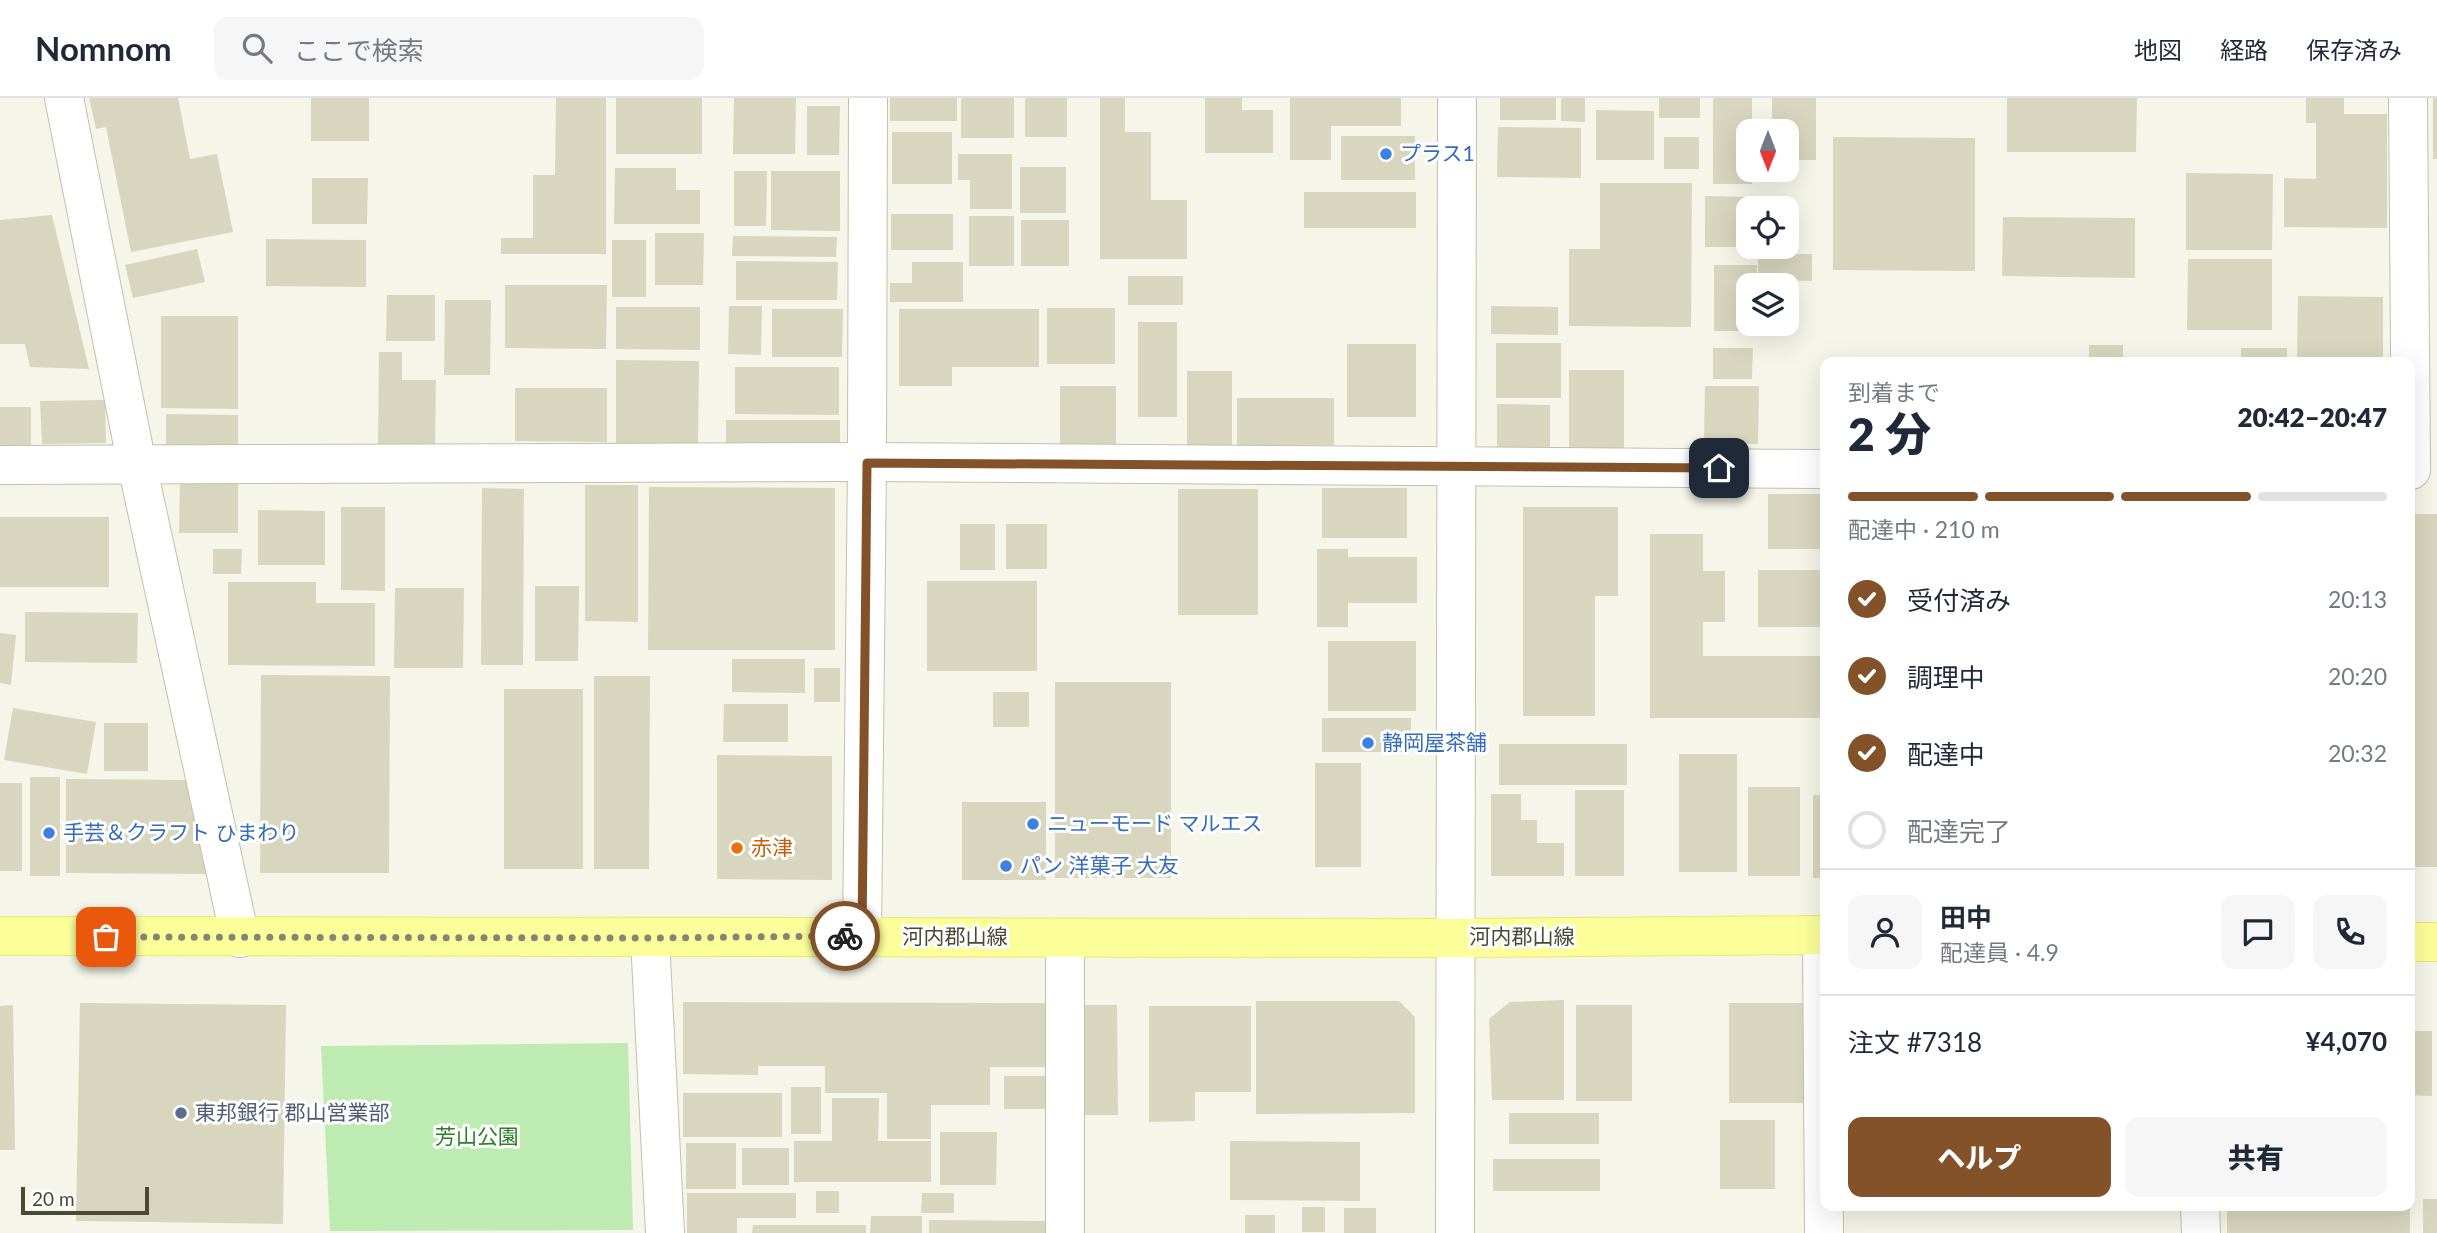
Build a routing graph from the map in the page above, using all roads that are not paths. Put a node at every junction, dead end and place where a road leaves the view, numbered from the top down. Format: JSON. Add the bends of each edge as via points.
{"nodes":[{"id":1,"x":64,"y":98,"type":"edge"},
{"id":2,"x":868,"y":98,"type":"edge"},
{"id":3,"x":1457,"y":98,"type":"edge"},
{"id":4,"x":2408,"y":98,"type":"edge"},
{"id":5,"x":867,"y":463,"type":"junction"},
{"id":6,"x":0,"y":465,"type":"edge"},
{"id":7,"x":137,"y":465,"type":"junction"},
{"id":8,"x":1455,"y":465,"type":"junction"},
{"id":9,"x":1820,"y":469,"type":"edge"},
{"id":10,"x":2419,"y":470,"type":"edge"},
{"id":11,"x":1820,"y":935,"type":"edge"},
{"id":12,"x":0,"y":936,"type":"edge"},
{"id":13,"x":862,"y":936,"type":"junction"},
{"id":14,"x":240,"y":938,"type":"junction"},
{"id":15,"x":650,"y":938,"type":"junction"},
{"id":16,"x":1065,"y":938,"type":"junction"},
{"id":17,"x":1456,"y":938,"type":"junction"},
{"id":18,"x":2415,"y":942,"type":"edge"},
{"id":19,"x":2437,"y":942,"type":"edge"},
{"id":20,"x":1824,"y":1211,"type":"edge"},
{"id":21,"x":2200,"y":1211,"type":"edge"},
{"id":22,"x":665,"y":1233,"type":"edge"},
{"id":23,"x":1065,"y":1233,"type":"edge"},
{"id":24,"x":1455,"y":1233,"type":"edge"},
{"id":25,"x":1824,"y":1233,"type":"edge"},
{"id":26,"x":2201,"y":1233,"type":"edge"}],
"edges":[{"from":1,"to":7,"type":"street"},
{"from":2,"to":5,"type":"street"},
{"from":3,"to":8,"type":"street"},
{"from":4,"to":10,"type":"street"},
{"from":5,"to":7,"type":"street"},
{"from":5,"to":8,"type":"street"},
{"from":5,"to":13,"type":"street"},
{"from":6,"to":7,"type":"street"},
{"from":7,"to":14,"type":"street"},
{"from":8,"to":9,"type":"street"},
{"from":8,"to":17,"type":"street"},
{"from":11,"to":17,"type":"main road","name":"河内郡山線"},
{"from":12,"to":14,"type":"main road","name":"河内郡山線"},
{"from":13,"to":15,"type":"main road","name":"河内郡山線"},
{"from":13,"to":16,"type":"main road","name":"河内郡山線"},
{"from":14,"to":15,"type":"main road","name":"河内郡山線"},
{"from":15,"to":22,"type":"street"},
{"from":16,"to":17,"type":"main road","name":"河内郡山線"},
{"from":16,"to":23,"type":"street"},
{"from":17,"to":24,"type":"street"},
{"from":18,"to":19,"type":"main road"},
{"from":20,"to":25,"type":"street"},
{"from":21,"to":26,"type":"street"}]}
